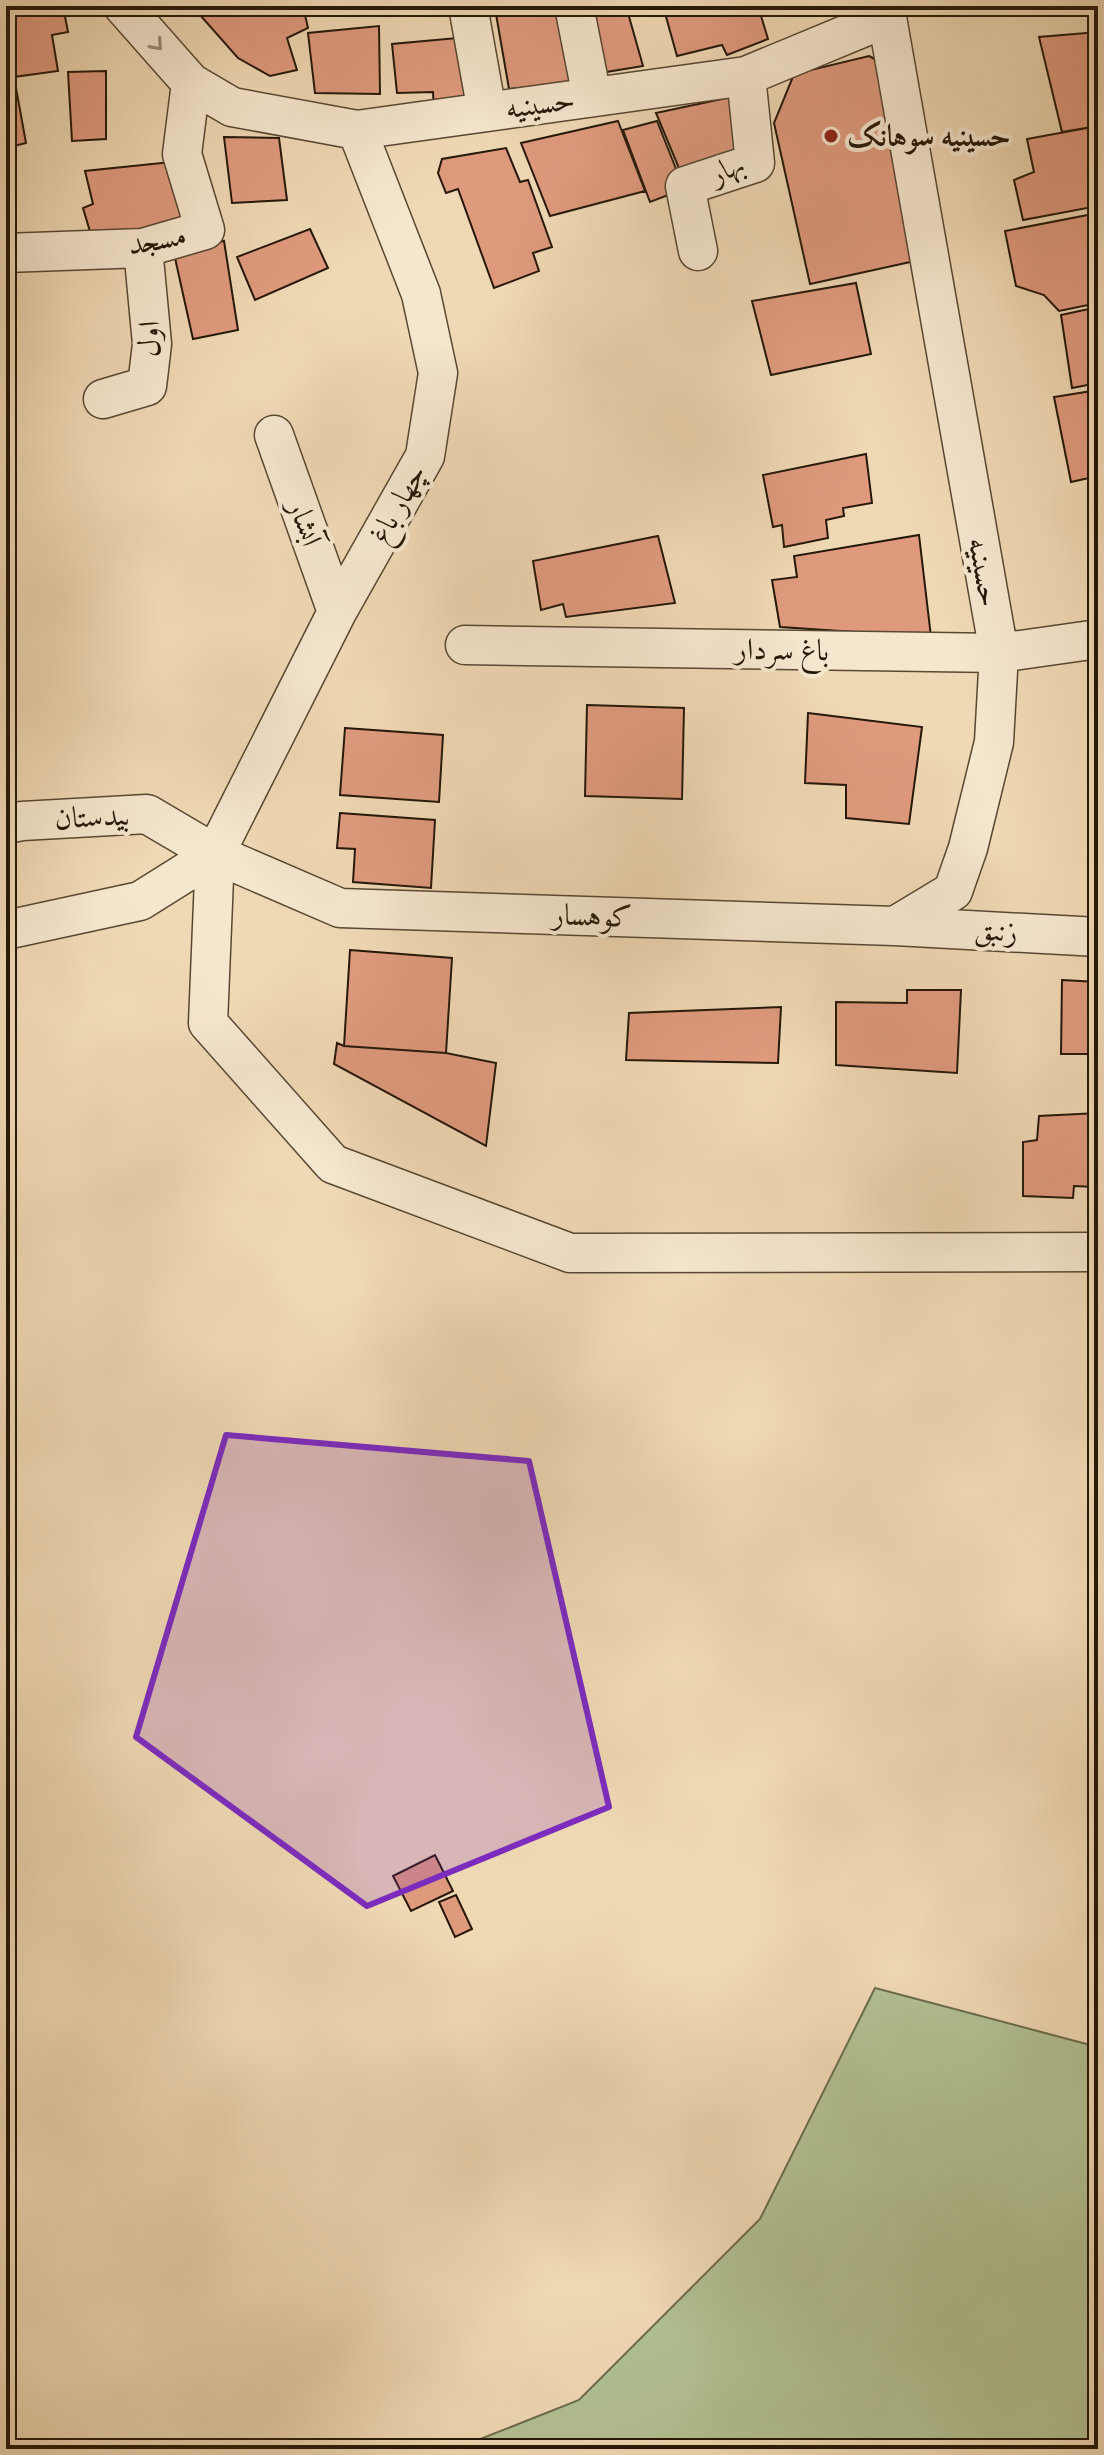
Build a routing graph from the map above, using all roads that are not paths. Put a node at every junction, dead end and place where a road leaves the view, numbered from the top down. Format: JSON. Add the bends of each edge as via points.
{"nodes":[{"id":1,"x":123,"y":6,"type":"edge"},
{"id":2,"x":468,"y":6,"type":"edge"},
{"id":3,"x":574,"y":6,"type":"edge"},
{"id":4,"x":886,"y":12,"type":"edge"},
{"id":5,"x":746,"y":76,"type":"junction"},
{"id":6,"x":191,"y":83,"type":"junction"},
{"id":7,"x":592,"y":97,"type":"junction"},
{"id":8,"x":487,"y":112,"type":"junction"},
{"id":9,"x":357,"y":130,"type":"junction"},
{"id":10,"x":143,"y":248,"type":"junction"},
{"id":11,"x":698,"y":251,"type":"dead end"},
{"id":12,"x":6,"y":253,"type":"edge"},
{"id":13,"x":103,"y":399,"type":"dead end"},
{"id":14,"x":274,"y":435,"type":"dead end"},
{"id":15,"x":337,"y":612,"type":"junction"},
{"id":16,"x":1098,"y":639,"type":"edge"},
{"id":17,"x":465,"y":645,"type":"dead end"},
{"id":18,"x":999,"y":653,"type":"junction"},
{"id":19,"x":6,"y":824,"type":"edge"},
{"id":20,"x":215,"y":854,"type":"junction"},
{"id":21,"x":895,"y":926,"type":"junction"},
{"id":22,"x":6,"y":930,"type":"edge"},
{"id":23,"x":1098,"y":937,"type":"edge"},
{"id":24,"x":1098,"y":1252,"type":"edge"}],
"edges":[{"from":1,"to":6,"type":"street","name":"حسینیه","one_way":true},
{"from":2,"to":8,"type":"street"},
{"from":3,"to":7,"type":"street"},
{"from":4,"to":5,"type":"street","name":"حسینیه"},
{"from":4,"to":18,"type":"street","name":"حسینیه"},
{"from":5,"to":7,"type":"street","name":"حسینیه"},
{"from":5,"to":11,"type":"street","name":"بهار","via":[[755,163],[685,186]]},
{"from":6,"to":9,"type":"street","name":"حسینیه","via":[[232,107]]},
{"from":6,"to":10,"type":"street","name":"مسجد","via":[[182,154],[205,230]]},
{"from":7,"to":8,"type":"street","name":"حسینیه"},
{"from":8,"to":9,"type":"street","name":"حسینیه"},
{"from":9,"to":15,"type":"street","name":"چهار باغ","via":[[421,294],[438,373],[425,456]]},
{"from":10,"to":12,"type":"street","name":"مسجد"},
{"from":10,"to":13,"type":"street","name":"اول","via":[[152,344],[147,386]]},
{"from":14,"to":15,"type":"street","name":"آبشار"},
{"from":15,"to":20,"type":"street","name":"چهار باغ"},
{"from":16,"to":18,"type":"street","name":"باغ سردار"},
{"from":17,"to":18,"type":"street","name":"باغ سردار"},
{"from":18,"to":21,"type":"street","via":[[994,742],[953,891]]},
{"from":19,"to":20,"type":"street","name":"بیدستان","via":[[147,814]]},
{"from":20,"to":21,"type":"street","name":"کوهسار","via":[[340,908]]},
{"from":20,"to":22,"type":"street","via":[[140,901]]},
{"from":20,"to":24,"type":"street","via":[[208,1023],[333,1164],[570,1253]]},
{"from":21,"to":23,"type":"street","name":"زنبق"}]}
